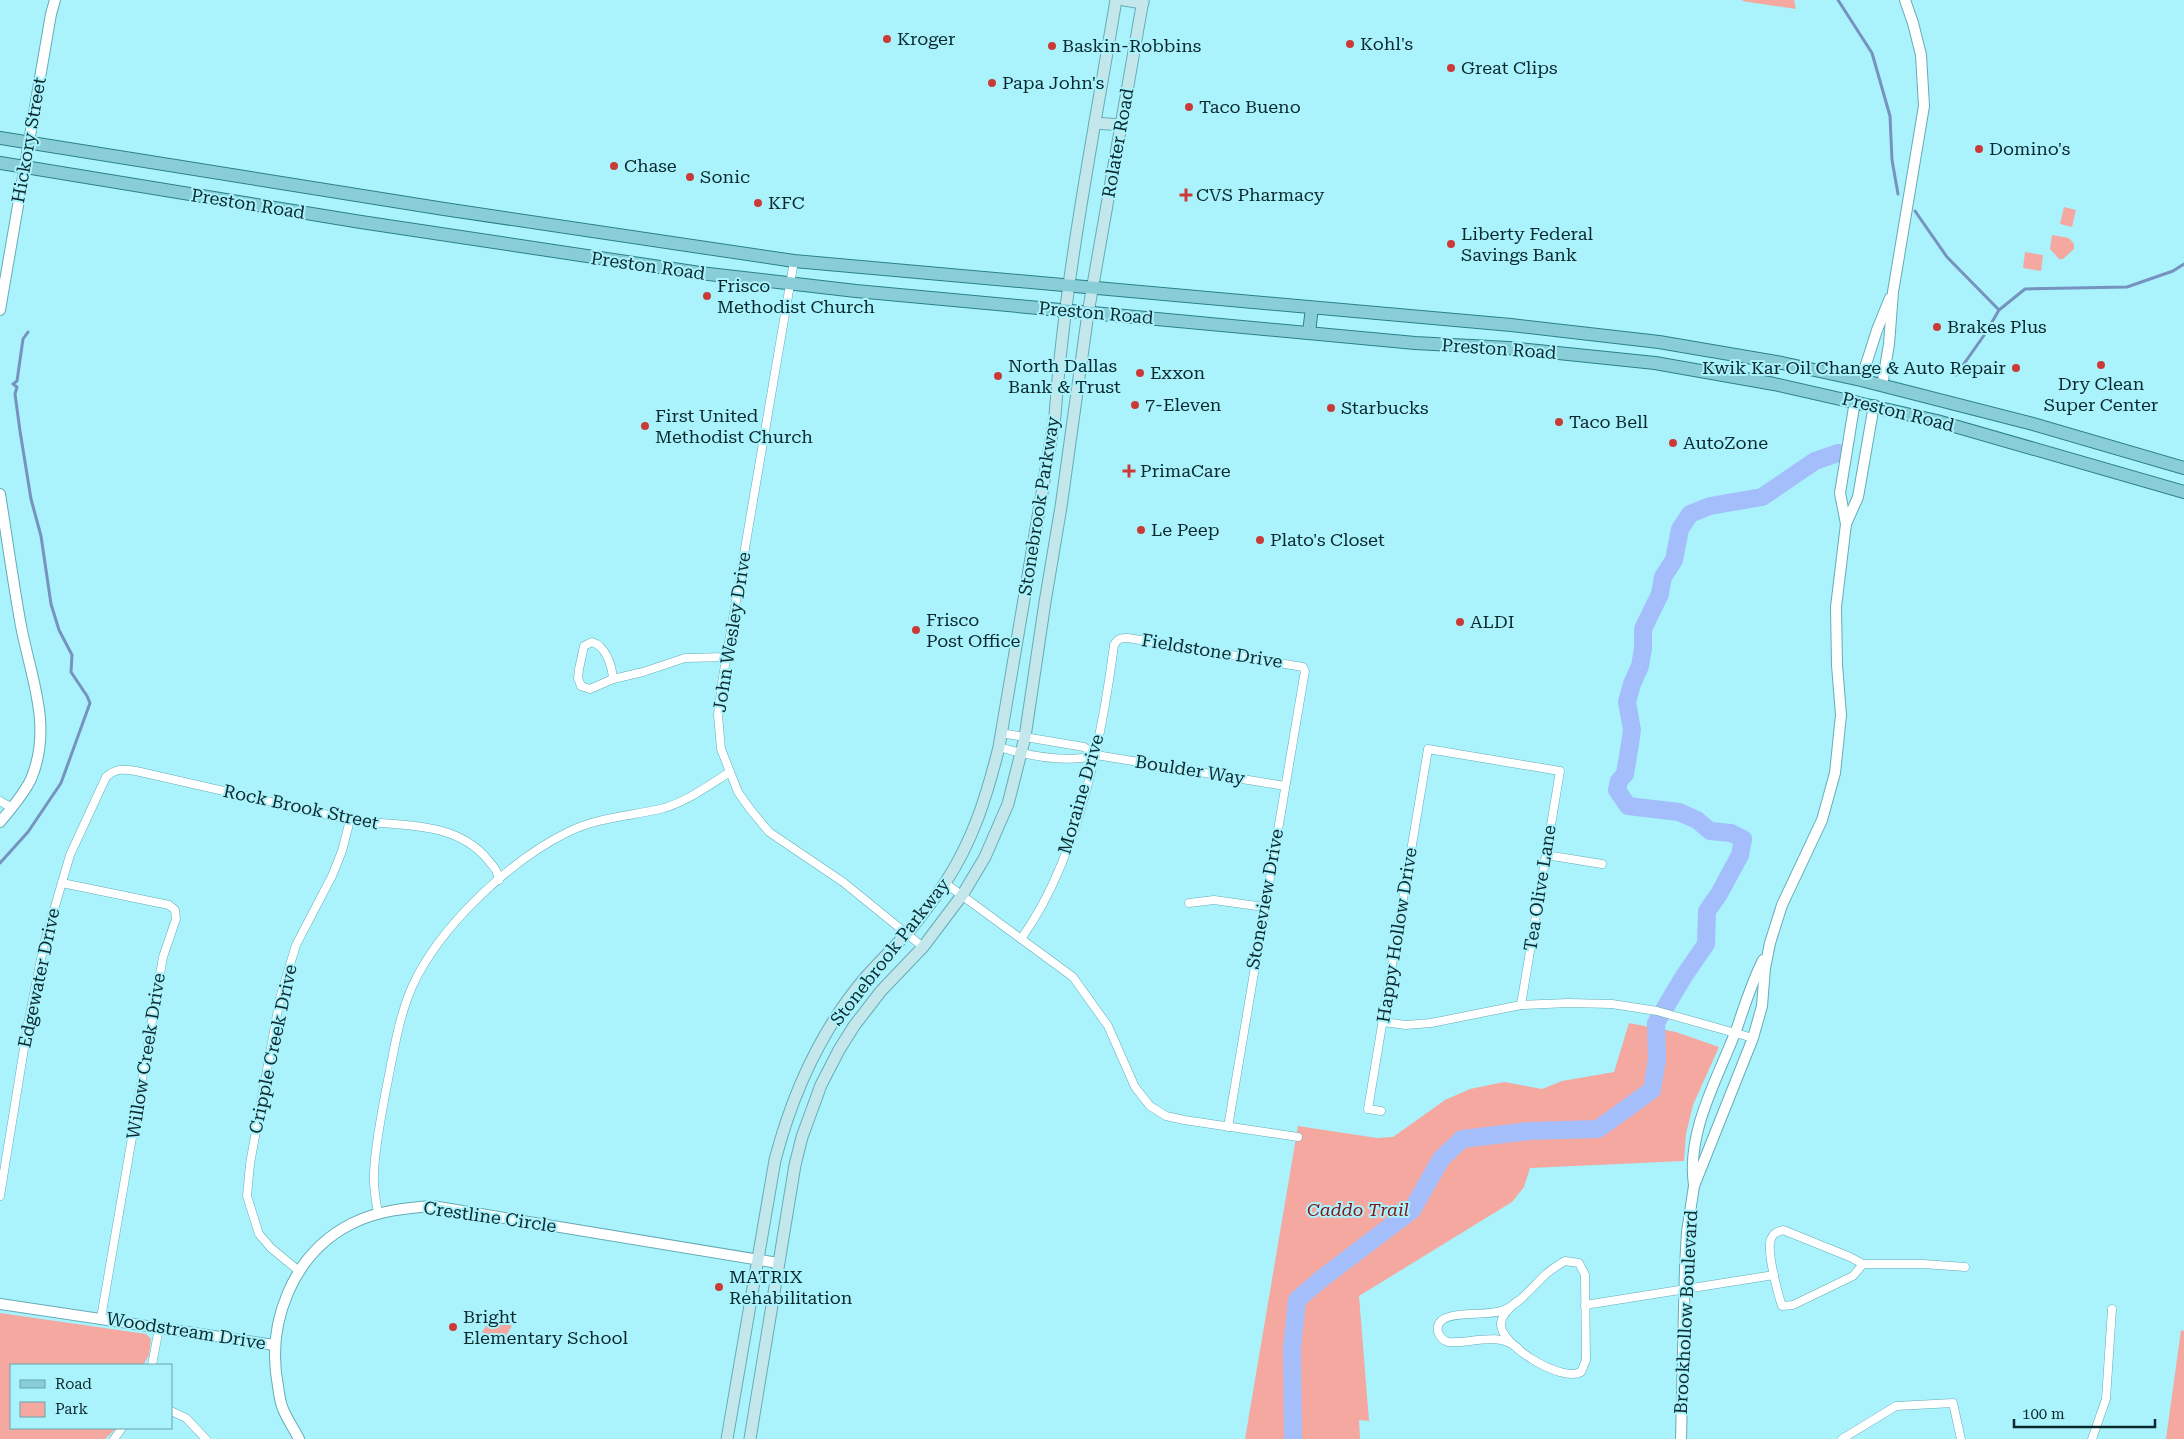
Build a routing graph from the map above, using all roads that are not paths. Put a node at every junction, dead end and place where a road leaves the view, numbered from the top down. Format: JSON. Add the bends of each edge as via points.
{"nodes":[{"id":1,"x":55,"y":0,"type":"edge"},
{"id":2,"x":1116,"y":0,"type":"edge"},
{"id":3,"x":1124,"y":0,"type":"edge"},
{"id":4,"x":1905,"y":0,"type":"edge"},
{"id":5,"x":1143,"y":2,"type":"edge"},
{"id":6,"x":1095,"y":123,"type":"junction"},
{"id":7,"x":1121,"y":125,"type":"junction"},
{"id":8,"x":0,"y":138,"type":"edge"},
{"id":9,"x":28,"y":143,"type":"junction"},
{"id":10,"x":0,"y":163,"type":"edge"},
{"id":11,"x":24,"y":167,"type":"junction"},
{"id":12,"x":794,"y":261,"type":"junction"},
{"id":13,"x":790,"y":284,"type":"junction"},
{"id":14,"x":1069,"y":285,"type":"junction"},
{"id":15,"x":1093,"y":287,"type":"junction"},
{"id":16,"x":1893,"y":292,"type":"junction"},
{"id":17,"x":1312,"y":308,"type":"junction"},
{"id":18,"x":0,"y":310,"type":"edge"},
{"id":19,"x":1065,"y":311,"type":"junction"},
{"id":20,"x":1088,"y":313,"type":"junction"},
{"id":21,"x":1309,"y":332,"type":"junction"},
{"id":22,"x":1592,"y":335,"type":"junction"},
{"id":23,"x":1607,"y":336,"type":"junction"},
{"id":24,"x":1590,"y":357,"type":"junction"},
{"id":25,"x":1606,"y":358,"type":"junction"},
{"id":26,"x":1861,"y":380,"type":"junction"},
{"id":27,"x":1882,"y":386,"type":"junction"},
{"id":28,"x":1856,"y":401,"type":"junction"},
{"id":29,"x":1874,"y":405,"type":"junction"},
{"id":30,"x":2184,"y":468,"type":"edge"},
{"id":31,"x":2184,"y":492,"type":"edge"},
{"id":32,"x":0,"y":494,"type":"edge"},
{"id":33,"x":1040,"y":502,"type":"junction"},
{"id":34,"x":1061,"y":507,"type":"junction"},
{"id":35,"x":1846,"y":524,"type":"junction"},
{"id":36,"x":1024,"y":599,"type":"junction"},
{"id":37,"x":1045,"y":602,"type":"junction"},
{"id":38,"x":1116,"y":640,"type":"joint"},
{"id":39,"x":727,"y":657,"type":"junction"},
{"id":40,"x":1304,"y":671,"type":"joint"},
{"id":41,"x":613,"y":679,"type":"junction"},
{"id":42,"x":1001,"y":733,"type":"junction"},
{"id":43,"x":1025,"y":738,"type":"junction"},
{"id":44,"x":999,"y":747,"type":"junction"},
{"id":45,"x":1428,"y":749,"type":"joint"},
{"id":46,"x":1021,"y":754,"type":"junction"},
{"id":47,"x":1096,"y":755,"type":"junction"},
{"id":48,"x":112,"y":772,"type":"joint"},
{"id":49,"x":730,"y":772,"type":"junction"},
{"id":50,"x":1285,"y":786,"type":"junction"},
{"id":51,"x":0,"y":801,"type":"edge"},
{"id":52,"x":12,"y":808,"type":"junction"},
{"id":53,"x":350,"y":820,"type":"junction"},
{"id":54,"x":0,"y":822,"type":"edge"},
{"id":55,"x":1546,"y":855,"type":"junction"},
{"id":56,"x":1602,"y":864,"type":"dead end"},
{"id":57,"x":499,"y":880,"type":"junction"},
{"id":58,"x":62,"y":883,"type":"junction"},
{"id":59,"x":945,"y":883,"type":"junction"},
{"id":60,"x":963,"y":894,"type":"junction"},
{"id":61,"x":1189,"y":903,"type":"dead end"},
{"id":62,"x":1264,"y":907,"type":"junction"},
{"id":63,"x":908,"y":933,"type":"junction"},
{"id":64,"x":1021,"y":939,"type":"junction"},
{"id":65,"x":923,"y":946,"type":"junction"},
{"id":66,"x":1769,"y":947,"type":"junction"},
{"id":67,"x":1521,"y":1005,"type":"junction"},
{"id":68,"x":1383,"y":1022,"type":"junction"},
{"id":69,"x":1735,"y":1032,"type":"junction"},
{"id":70,"x":1753,"y":1038,"type":"junction"},
{"id":71,"x":810,"y":1063,"type":"junction"},
{"id":72,"x":828,"y":1071,"type":"junction"},
{"id":73,"x":803,"y":1077,"type":"junction"},
{"id":74,"x":821,"y":1085,"type":"junction"},
{"id":75,"x":1381,"y":1111,"type":"dead end"},
{"id":76,"x":1228,"y":1127,"type":"junction"},
{"id":77,"x":1298,"y":1137,"type":"dead end"},
{"id":78,"x":1694,"y":1186,"type":"junction"},
{"id":79,"x":0,"y":1196,"type":"edge"},
{"id":80,"x":378,"y":1214,"type":"junction"},
{"id":81,"x":758,"y":1260,"type":"junction"},
{"id":82,"x":778,"y":1262,"type":"junction"},
{"id":83,"x":1863,"y":1264,"type":"junction"},
{"id":84,"x":1965,"y":1267,"type":"dead end"},
{"id":85,"x":299,"y":1271,"type":"junction"},
{"id":86,"x":1774,"y":1275,"type":"junction"},
{"id":87,"x":1684,"y":1289,"type":"junction"},
{"id":88,"x":1516,"y":1302,"type":"junction"},
{"id":89,"x":0,"y":1304,"type":"edge"},
{"id":90,"x":1585,"y":1305,"type":"junction"},
{"id":91,"x":2112,"y":1309,"type":"dead end"},
{"id":92,"x":101,"y":1318,"type":"junction"},
{"id":93,"x":159,"y":1328,"type":"junction"},
{"id":94,"x":274,"y":1345,"type":"junction"},
{"id":95,"x":1518,"y":1348,"type":"junction"},
{"id":96,"x":152,"y":1364,"type":"edge"},
{"id":97,"x":172,"y":1411,"type":"edge"},
{"id":98,"x":206,"y":1439,"type":"edge"},
{"id":99,"x":299,"y":1439,"type":"edge"},
{"id":100,"x":728,"y":1439,"type":"edge"},
{"id":101,"x":750,"y":1439,"type":"edge"},
{"id":102,"x":1681,"y":1439,"type":"edge"},
{"id":103,"x":1842,"y":1439,"type":"edge"},
{"id":104,"x":1961,"y":1439,"type":"edge"},
{"id":105,"x":2092,"y":1439,"type":"edge"}],
"edges":[{"from":1,"to":9,"type":"street","name":"Hickory Street"},
{"from":2,"to":6,"type":"main road","name":"Rolater Road"},
{"from":3,"to":5,"type":"main road"},
{"from":4,"to":16,"type":"street","via":[[1921,55],[1924,106]]},
{"from":5,"to":7,"type":"main road","name":"Rolater Road"},
{"from":6,"to":7,"type":"main road"},
{"from":6,"to":14,"type":"main road","name":"Rolater Road"},
{"from":7,"to":15,"type":"main road","name":"Rolater Road"},
{"from":8,"to":9,"type":"main road","name":"Preston Road"},
{"from":9,"to":11,"type":"street","name":"Hickory Street"},
{"from":9,"to":12,"type":"main road","name":"Preston Road"},
{"from":10,"to":11,"type":"main road","name":"Preston Road"},
{"from":11,"to":13,"type":"main road","name":"Preston Road","via":[[629,263]]},
{"from":11,"to":18,"type":"street","name":"Hickory Street"},
{"from":12,"to":13,"type":"street","name":"John Wesley Drive"},
{"from":12,"to":14,"type":"main road","name":"Preston Road"},
{"from":13,"to":19,"type":"main road","name":"Preston Road"},
{"from":13,"to":39,"type":"street","name":"John Wesley Drive"},
{"from":14,"to":15,"type":"main road","name":"Preston Road"},
{"from":14,"to":19,"type":"main road","name":"Stonebrook Parkway"},
{"from":15,"to":17,"type":"main road","name":"Preston Road"},
{"from":15,"to":20,"type":"main road","name":"Stonebrook Parkway"},
{"from":16,"to":26,"type":"street","via":[[1876,330]]},
{"from":16,"to":27,"type":"street"},
{"from":17,"to":21,"type":"main road"},
{"from":17,"to":22,"type":"main road","name":"Preston Road"},
{"from":19,"to":20,"type":"main road","name":"Preston Road"},
{"from":19,"to":33,"type":"main road","name":"Stonebrook Parkway","via":[[1055,416]]},
{"from":20,"to":21,"type":"main road","name":"Preston Road"},
{"from":20,"to":34,"type":"main road","name":"Stonebrook Parkway"},
{"from":21,"to":24,"type":"main road","name":"Preston Road"},
{"from":22,"to":23,"type":"main road","name":"Preston Road"},
{"from":22,"to":24,"type":"main road"},
{"from":23,"to":25,"type":"main road"},
{"from":23,"to":26,"type":"main road","name":"Preston Road","via":[[1717,352]]},
{"from":24,"to":25,"type":"main road","name":"Preston Road"},
{"from":25,"to":28,"type":"main road","name":"Preston Road","via":[[1685,368]]},
{"from":26,"to":27,"type":"main road","name":"Preston Road"},
{"from":26,"to":28,"type":"main road"},
{"from":27,"to":29,"type":"main road"},
{"from":27,"to":30,"type":"main road","name":"Preston Road","via":[[2033,424]]},
{"from":28,"to":29,"type":"main road","name":"Preston Road"},
{"from":28,"to":35,"type":"street","name":"Brookhollow Boulevard","via":[[1840,493]]},
{"from":29,"to":31,"type":"main road","name":"Preston Road","via":[[1937,420]]},
{"from":29,"to":35,"type":"street","name":"Brookhollow Boulevard","via":[[1858,497]]},
{"from":32,"to":52,"type":"street","via":[[42,729],[30,780]]},
{"from":33,"to":34,"type":"main road"},
{"from":33,"to":36,"type":"main road","name":"Stonebrook Parkway"},
{"from":34,"to":37,"type":"main road","name":"Stonebrook Parkway"},
{"from":35,"to":66,"type":"street","name":"Brookhollow Boulevard","via":[[1836,607],[1841,715],[1835,773],[1817,832],[1782,905]]},
{"from":36,"to":37,"type":"main road"},
{"from":36,"to":42,"type":"main road","name":"Stonebrook Parkway"},
{"from":37,"to":43,"type":"main road","name":"Stonebrook Parkway"},
{"from":38,"to":40,"type":"street","name":"Fieldstone Drive","via":[[1128,638],[1297,665],[1303,666]]},
{"from":38,"to":47,"type":"street","name":"Moraine Drive"},
{"from":39,"to":41,"type":"street","via":[[685,658]]},
{"from":39,"to":49,"type":"street","name":"John Wesley Drive","via":[[718,731]]},
{"from":40,"to":50,"type":"street","name":"Stoneview Drive"},
{"from":41,"to":41,"type":"street","via":[[609,663],[598,644],[592,642],[584,646],[578,678],[581,686],[590,688]]},
{"from":42,"to":43,"type":"street","name":"Boulder Way"},
{"from":42,"to":44,"type":"main road","name":"Stonebrook Parkway"},
{"from":43,"to":46,"type":"main road","name":"Stonebrook Parkway"},
{"from":43,"to":47,"type":"street","name":"Boulder Way","via":[[1084,748]]},
{"from":44,"to":46,"type":"street","name":"Boulder Way"},
{"from":44,"to":59,"type":"main road","name":"Stonebrook Parkway","via":[[988,794],[964,850]]},
{"from":45,"to":55,"type":"street","name":"Tea Olive Lane","via":[[1560,771]]},
{"from":45,"to":68,"type":"street","name":"Happy Hollow Drive"},
{"from":46,"to":47,"type":"street","name":"Boulder Way","via":[[1080,760]]},
{"from":46,"to":60,"type":"main road","name":"Stonebrook Parkway","via":[[1008,804],[985,857]]},
{"from":47,"to":50,"type":"street","name":"Boulder Way"},
{"from":47,"to":64,"type":"street","name":"Moraine Drive","via":[[1054,880],[1034,921]]},
{"from":48,"to":53,"type":"street","name":"Rock Brook Street","via":[[121,768],[136,771]]},
{"from":48,"to":58,"type":"street","name":"Edgewater Drive","via":[[106,777],[83,825]]},
{"from":49,"to":57,"type":"street","via":[[664,808],[585,825],[568,832],[533,853]]},
{"from":49,"to":63,"type":"street","name":"John Wesley Drive","via":[[738,792],[769,832],[843,882]]},
{"from":50,"to":62,"type":"street","name":"Stoneview Drive"},
{"from":51,"to":52,"type":"street"},
{"from":52,"to":54,"type":"street"},
{"from":53,"to":57,"type":"street","name":"Rock Brook Street","via":[[422,825],[445,832],[484,854],[498,872]]},
{"from":53,"to":85,"type":"street","name":"Cripple Creek Drive","via":[[332,876],[296,945],[287,973],[250,1164],[247,1196],[259,1234]]},
{"from":55,"to":56,"type":"street"},
{"from":55,"to":67,"type":"street","name":"Tea Olive Lane"},
{"from":57,"to":80,"type":"street","via":[[474,901],[437,943],[412,988],[396,1042],[384,1104],[374,1172]]},
{"from":58,"to":79,"type":"street","name":"Edgewater Drive","via":[[42,953]]},
{"from":58,"to":92,"type":"street","name":"Willow Creek Drive","via":[[169,905],[175,910],[176,920],[163,958],[152,1012]]},
{"from":59,"to":60,"type":"street"},
{"from":59,"to":63,"type":"main road","name":"Stonebrook Parkway"},
{"from":60,"to":64,"type":"street"},
{"from":60,"to":65,"type":"main road","name":"Stonebrook Parkway"},
{"from":61,"to":62,"type":"street","via":[[1214,900]]},
{"from":62,"to":76,"type":"street","name":"Stoneview Drive"},
{"from":63,"to":65,"type":"street","name":"John Wesley Drive"},
{"from":63,"to":71,"type":"main road","name":"Stonebrook Parkway","via":[[864,979]]},
{"from":64,"to":76,"type":"street","via":[[1073,977],[1088,996],[1108,1026],[1135,1087],[1150,1106],[1166,1116]]},
{"from":65,"to":72,"type":"main road","name":"Stonebrook Parkway","via":[[854,1026]]},
{"from":66,"to":69,"type":"street","name":"Brookhollow Boulevard"},
{"from":66,"to":70,"type":"street","name":"Brookhollow Boulevard","via":[[1762,1006]]},
{"from":67,"to":68,"type":"street","via":[[1431,1023],[1406,1025]]},
{"from":67,"to":69,"type":"street","via":[[1612,1004]]},
{"from":68,"to":75,"type":"street","name":"Happy Hollow Drive","via":[[1368,1108]]},
{"from":69,"to":70,"type":"street"},
{"from":69,"to":78,"type":"street","name":"Brookhollow Boulevard","via":[[1702,1116],[1692,1172]]},
{"from":70,"to":78,"type":"street","name":"Brookhollow Boulevard"},
{"from":71,"to":72,"type":"main road"},
{"from":71,"to":73,"type":"main road","name":"Stonebrook Parkway"},
{"from":72,"to":74,"type":"main road","name":"Stonebrook Parkway"},
{"from":73,"to":74,"type":"main road"},
{"from":73,"to":81,"type":"main road","name":"Stonebrook Parkway","via":[[784,1123]]},
{"from":74,"to":82,"type":"main road","name":"Stonebrook Parkway","via":[[794,1165]]},
{"from":76,"to":77,"type":"street"},
{"from":78,"to":87,"type":"street","name":"Brookhollow Boulevard","via":[[1687,1232]]},
{"from":80,"to":81,"type":"street","name":"Crestline Circle","via":[[432,1206]]},
{"from":80,"to":85,"type":"street","name":"Crestline Circle","via":[[351,1224],[329,1238]]},
{"from":81,"to":82,"type":"street","name":"Crestline Circle"},
{"from":81,"to":100,"type":"main road","name":"Stonebrook Parkway"},
{"from":82,"to":101,"type":"main road","name":"Stonebrook Parkway"},
{"from":83,"to":84,"type":"street"},
{"from":83,"to":86,"type":"street","via":[[1853,1276],[1788,1306],[1782,1306]]},
{"from":83,"to":86,"type":"street","via":[[1783,1230],[1774,1234],[1769,1242]]},
{"from":85,"to":94,"type":"street","name":"Crestline Circle","via":[[285,1297]]},
{"from":86,"to":87,"type":"street"},
{"from":87,"to":90,"type":"street"},
{"from":87,"to":102,"type":"street","name":"Brookhollow Boulevard"},
{"from":88,"to":90,"type":"street","via":[[1565,1261],[1579,1263],[1585,1275]]},
{"from":88,"to":95,"type":"street","via":[[1502,1318],[1501,1324],[1503,1333]]},
{"from":88,"to":95,"type":"street","via":[[1497,1312],[1446,1317],[1439,1323],[1438,1331],[1448,1342],[1498,1339]]},
{"from":89,"to":92,"type":"street","name":"Woodstream Drive"},
{"from":90,"to":95,"type":"street","via":[[1586,1360],[1581,1372],[1572,1375],[1554,1370]]},
{"from":91,"to":105,"type":"street","via":[[2106,1399]]},
{"from":92,"to":93,"type":"street","name":"Woodstream Drive"},
{"from":93,"to":94,"type":"street","name":"Woodstream Drive"},
{"from":93,"to":96,"type":"street"},
{"from":94,"to":99,"type":"street","name":"Woodstream Drive","via":[[275,1373],[282,1408]]},
{"from":97,"to":98,"type":"street","via":[[186,1418]]},
{"from":103,"to":104,"type":"street","via":[[1896,1406],[1953,1403]]}]}
